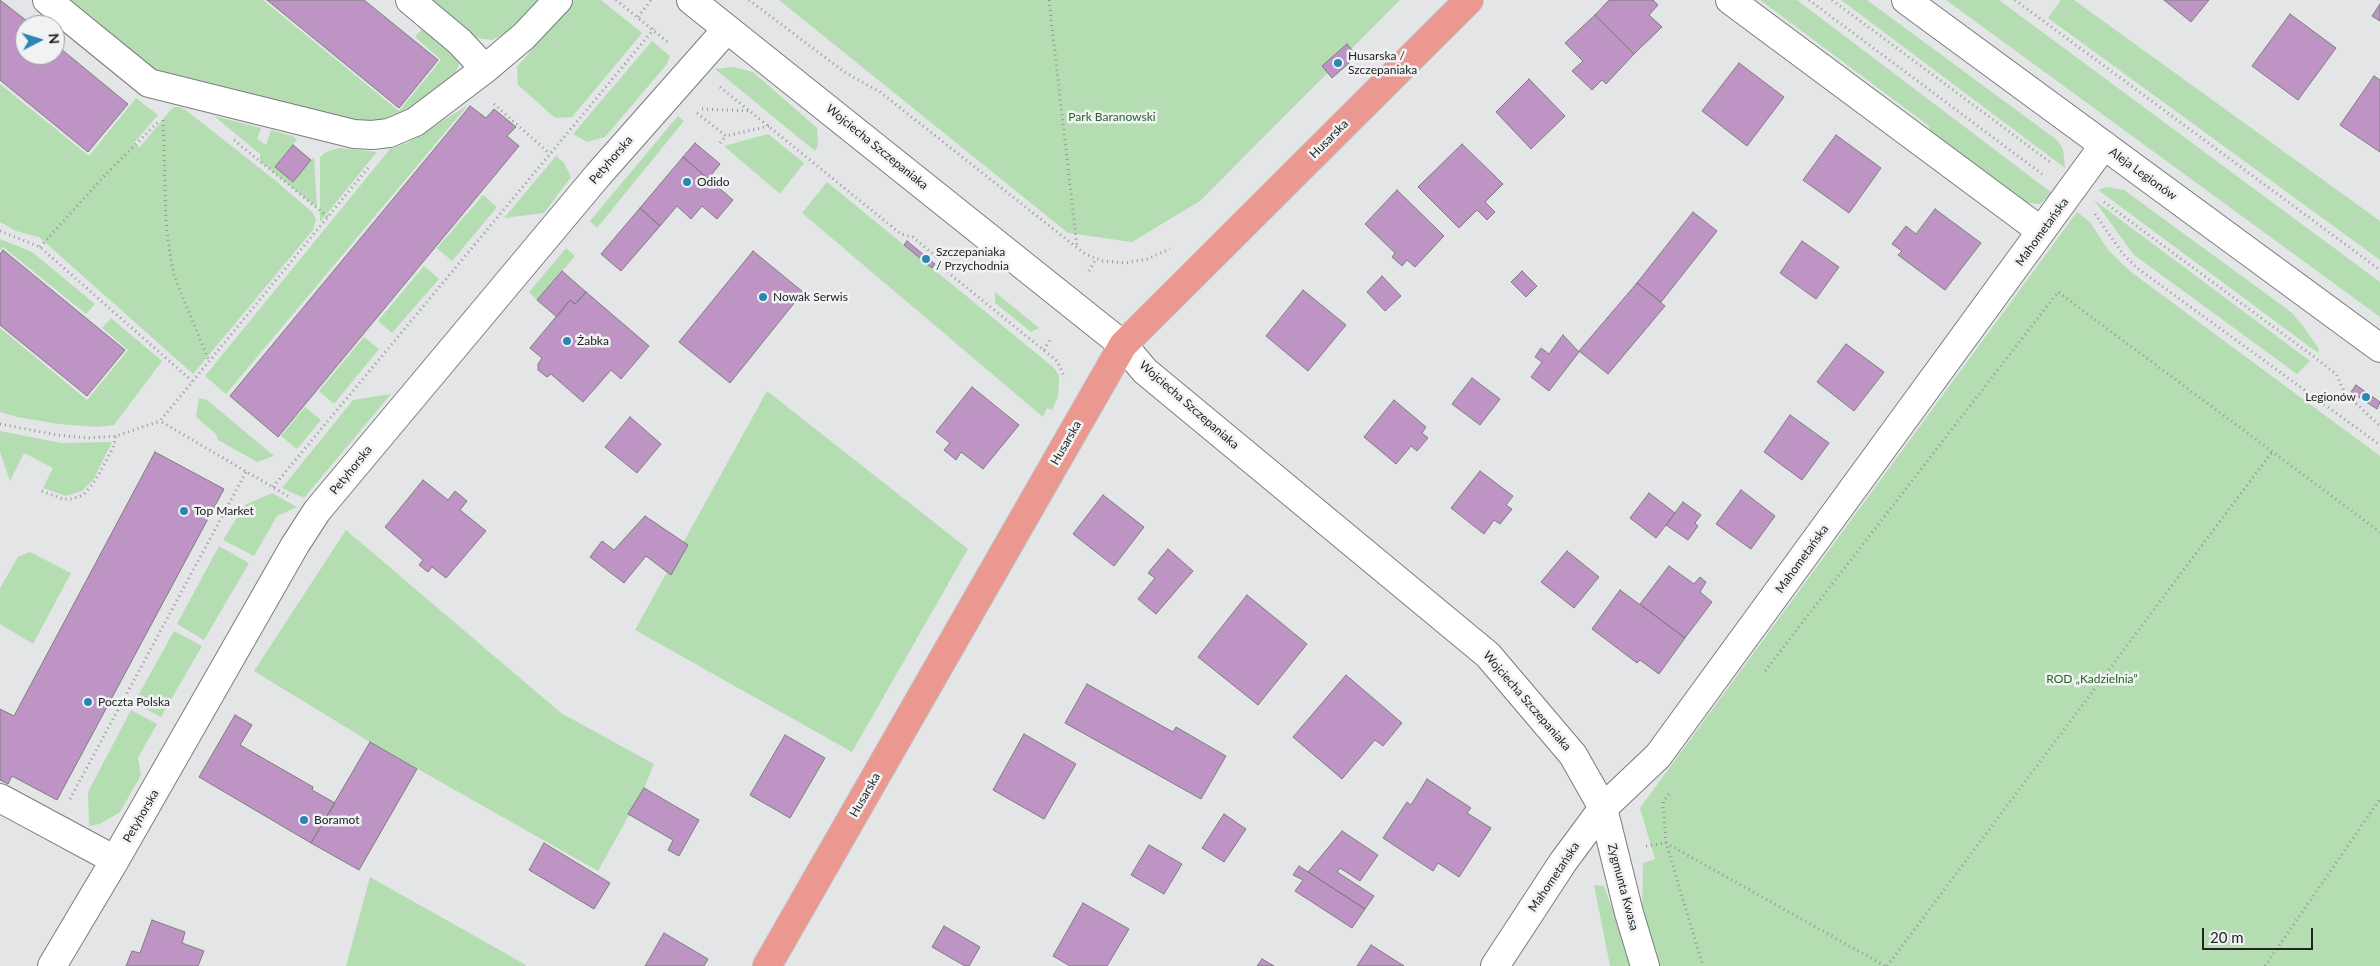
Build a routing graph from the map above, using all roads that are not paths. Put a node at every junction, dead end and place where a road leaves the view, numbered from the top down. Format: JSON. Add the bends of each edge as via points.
{"nodes":[{"id":1,"x":47,"y":0,"type":"edge"},
{"id":2,"x":410,"y":0,"type":"edge"},
{"id":3,"x":558,"y":0,"type":"edge"},
{"id":4,"x":691,"y":0,"type":"edge"},
{"id":5,"x":1469,"y":0,"type":"edge"},
{"id":6,"x":1730,"y":0,"type":"edge"},
{"id":7,"x":1906,"y":0,"type":"edge"},
{"id":8,"x":727,"y":29,"type":"junction"},
{"id":9,"x":485,"y":69,"type":"junction"},
{"id":10,"x":2104,"y":146,"type":"junction"},
{"id":11,"x":2041,"y":231,"type":"junction"},
{"id":12,"x":1123,"y":345,"type":"junction"},
{"id":13,"x":2380,"y":348,"type":"edge"},
{"id":14,"x":0,"y":798,"type":"edge"},
{"id":15,"x":1603,"y":808,"type":"junction"},
{"id":16,"x":115,"y":860,"type":"junction"},
{"id":17,"x":52,"y":966,"type":"edge"},
{"id":18,"x":766,"y":966,"type":"edge"},
{"id":19,"x":1496,"y":966,"type":"edge"},
{"id":20,"x":1645,"y":966,"type":"edge"}],
"edges":[{"from":1,"to":9,"type":"street","via":[[149,83],[354,134],[389,133],[402,128]]},
{"from":2,"to":9,"type":"street","via":[[460,42]]},
{"from":3,"to":9,"type":"street","via":[[524,36]]},
{"from":4,"to":8,"type":"street","name":"Wojciecha Szczepaniaka"},
{"from":5,"to":12,"type":"main road","name":"Husarska"},
{"from":6,"to":11,"type":"street"},
{"from":7,"to":10,"type":"street","name":"Aleja Legionów"},
{"from":8,"to":12,"type":"street","name":"Wojciecha Szczepaniaka"},
{"from":8,"to":16,"type":"street","name":"Petyhorska","via":[[592,182],[317,511]]},
{"from":10,"to":11,"type":"street","name":"Mahometańska"},
{"from":10,"to":13,"type":"street","name":"Aleja Legionów"},
{"from":11,"to":15,"type":"street","name":"Mahometańska","via":[[1658,756]]},
{"from":12,"to":15,"type":"street","name":"Wojciecha Szczepaniaka","via":[[1145,371],[1488,655],[1573,755]]},
{"from":12,"to":18,"type":"main road","name":"Husarska"},
{"from":14,"to":16,"type":"street"},
{"from":15,"to":19,"type":"street","name":"Mahometańska","via":[[1563,862]]},
{"from":15,"to":20,"type":"street","name":"Zygmunta Kwasa"},
{"from":16,"to":17,"type":"street","name":"Petyhorska"}]}
